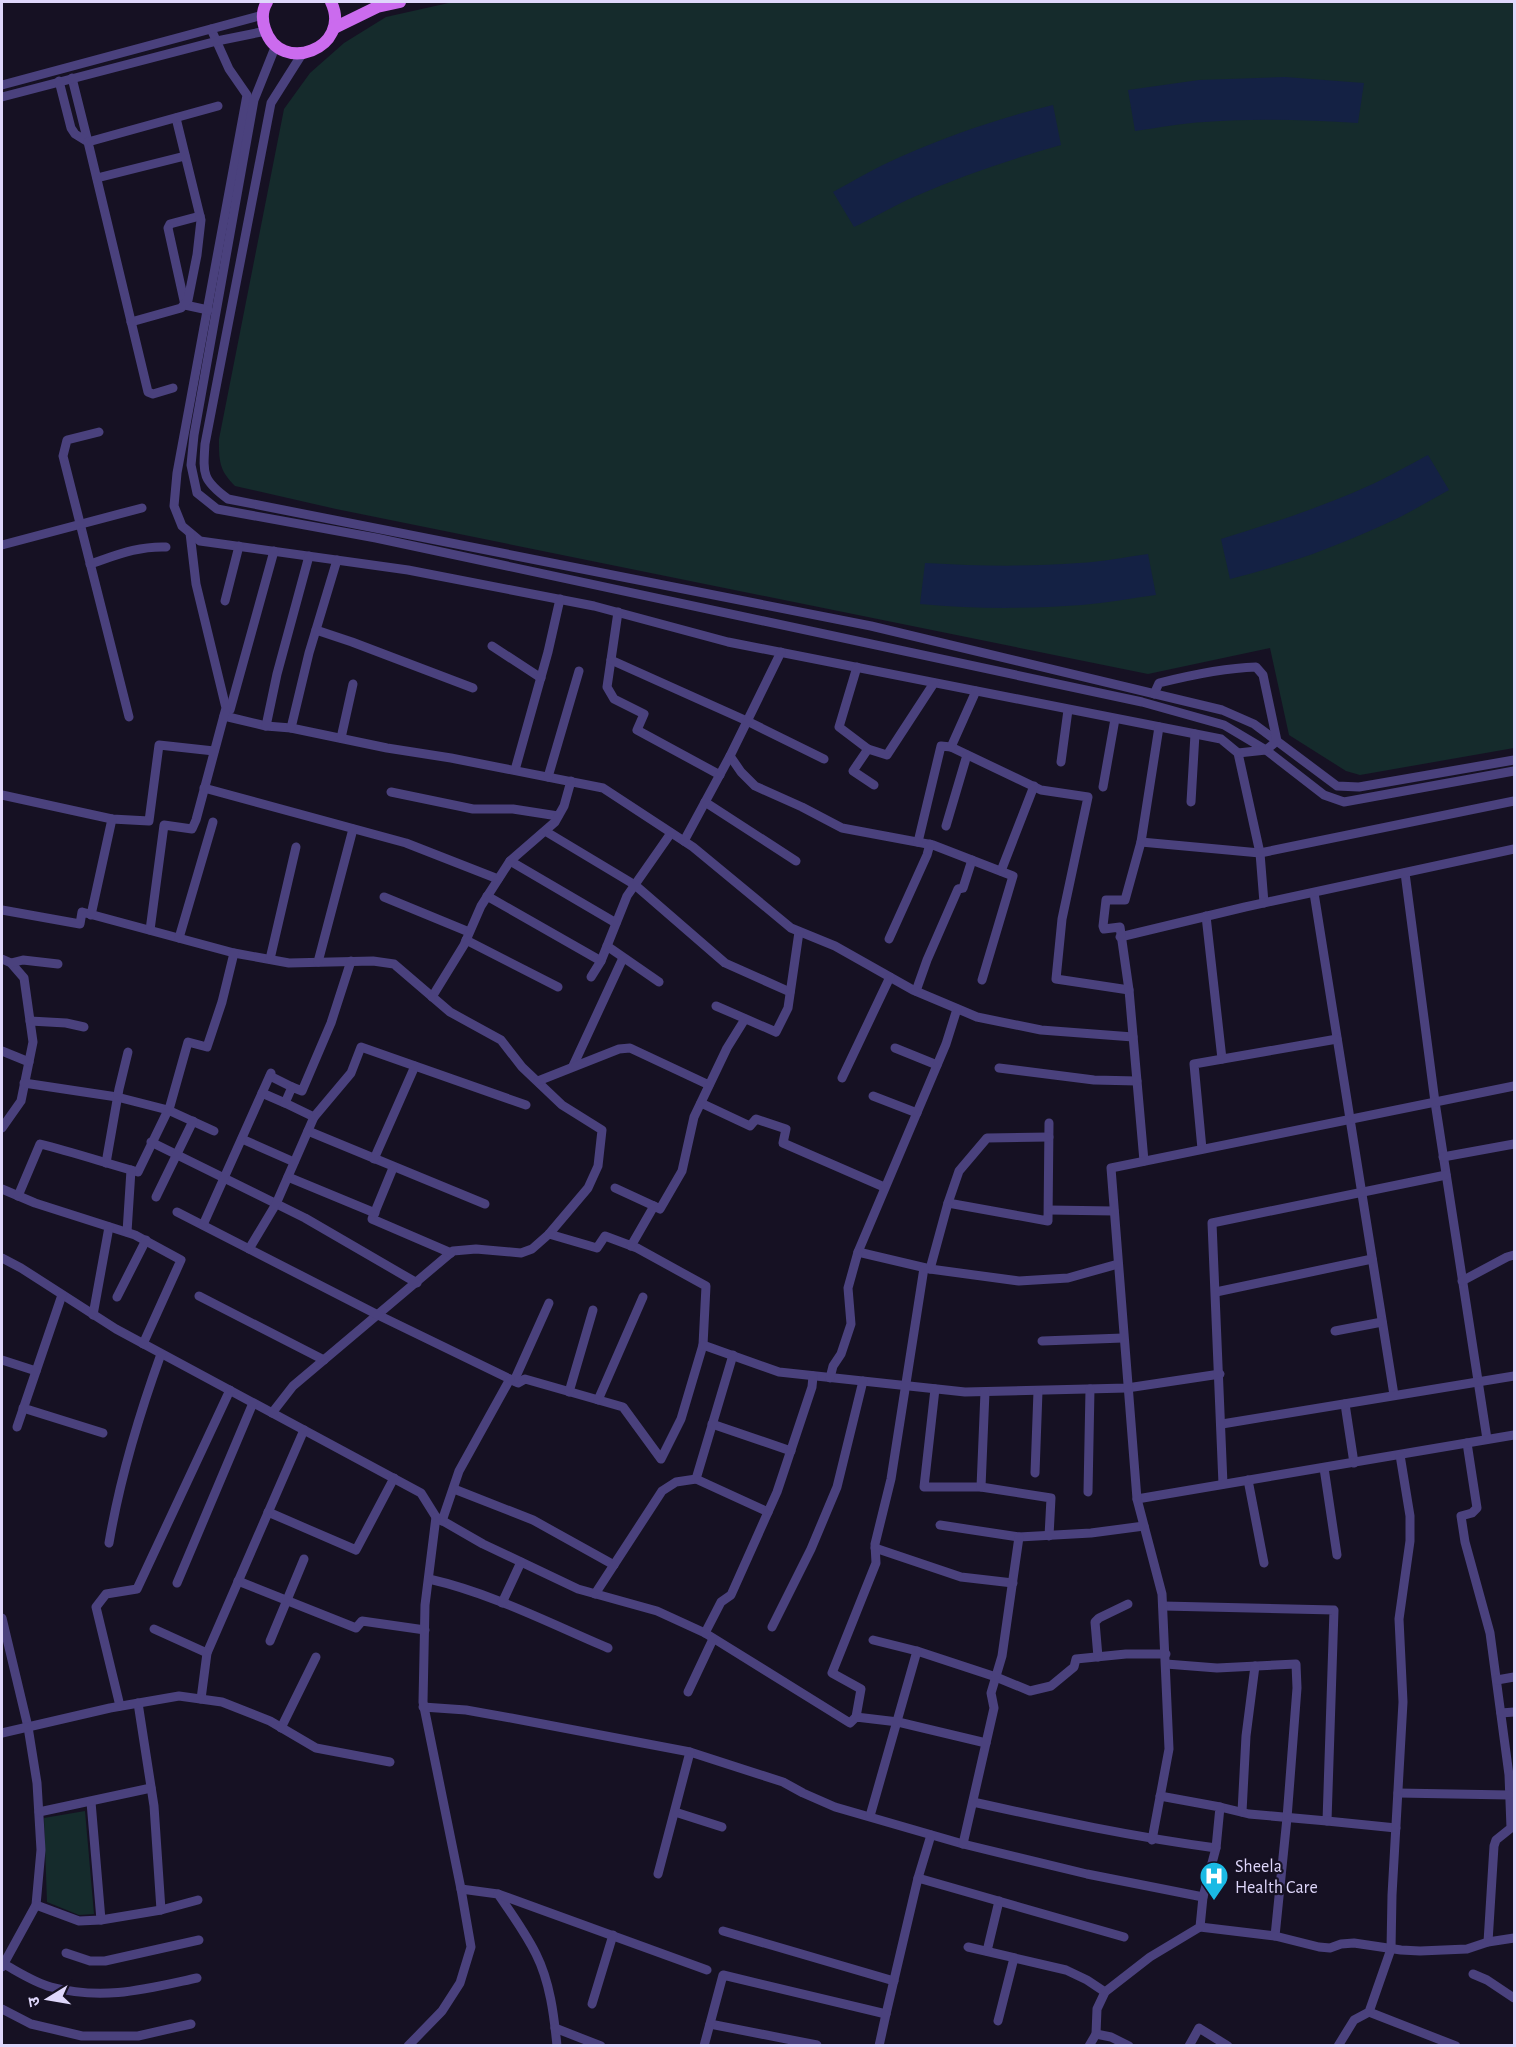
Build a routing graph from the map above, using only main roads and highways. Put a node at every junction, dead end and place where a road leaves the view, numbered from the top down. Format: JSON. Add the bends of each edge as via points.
{"nodes":[{"id":1,"x":267,"y":2,"type":"edge"},
{"id":2,"x":331,"y":2,"type":"edge"},
{"id":3,"x":400,"y":2,"type":"edge"},
{"id":4,"x":334,"y":28,"type":"junction"}],
"edges":[{"from":1,"to":4,"type":"main road","via":[[263,15],[266,31],[287,52],[302,54],[316,50]]},
{"from":2,"to":4,"type":"main road"},
{"from":3,"to":4,"type":"main road","via":[[377,6]]}]}
